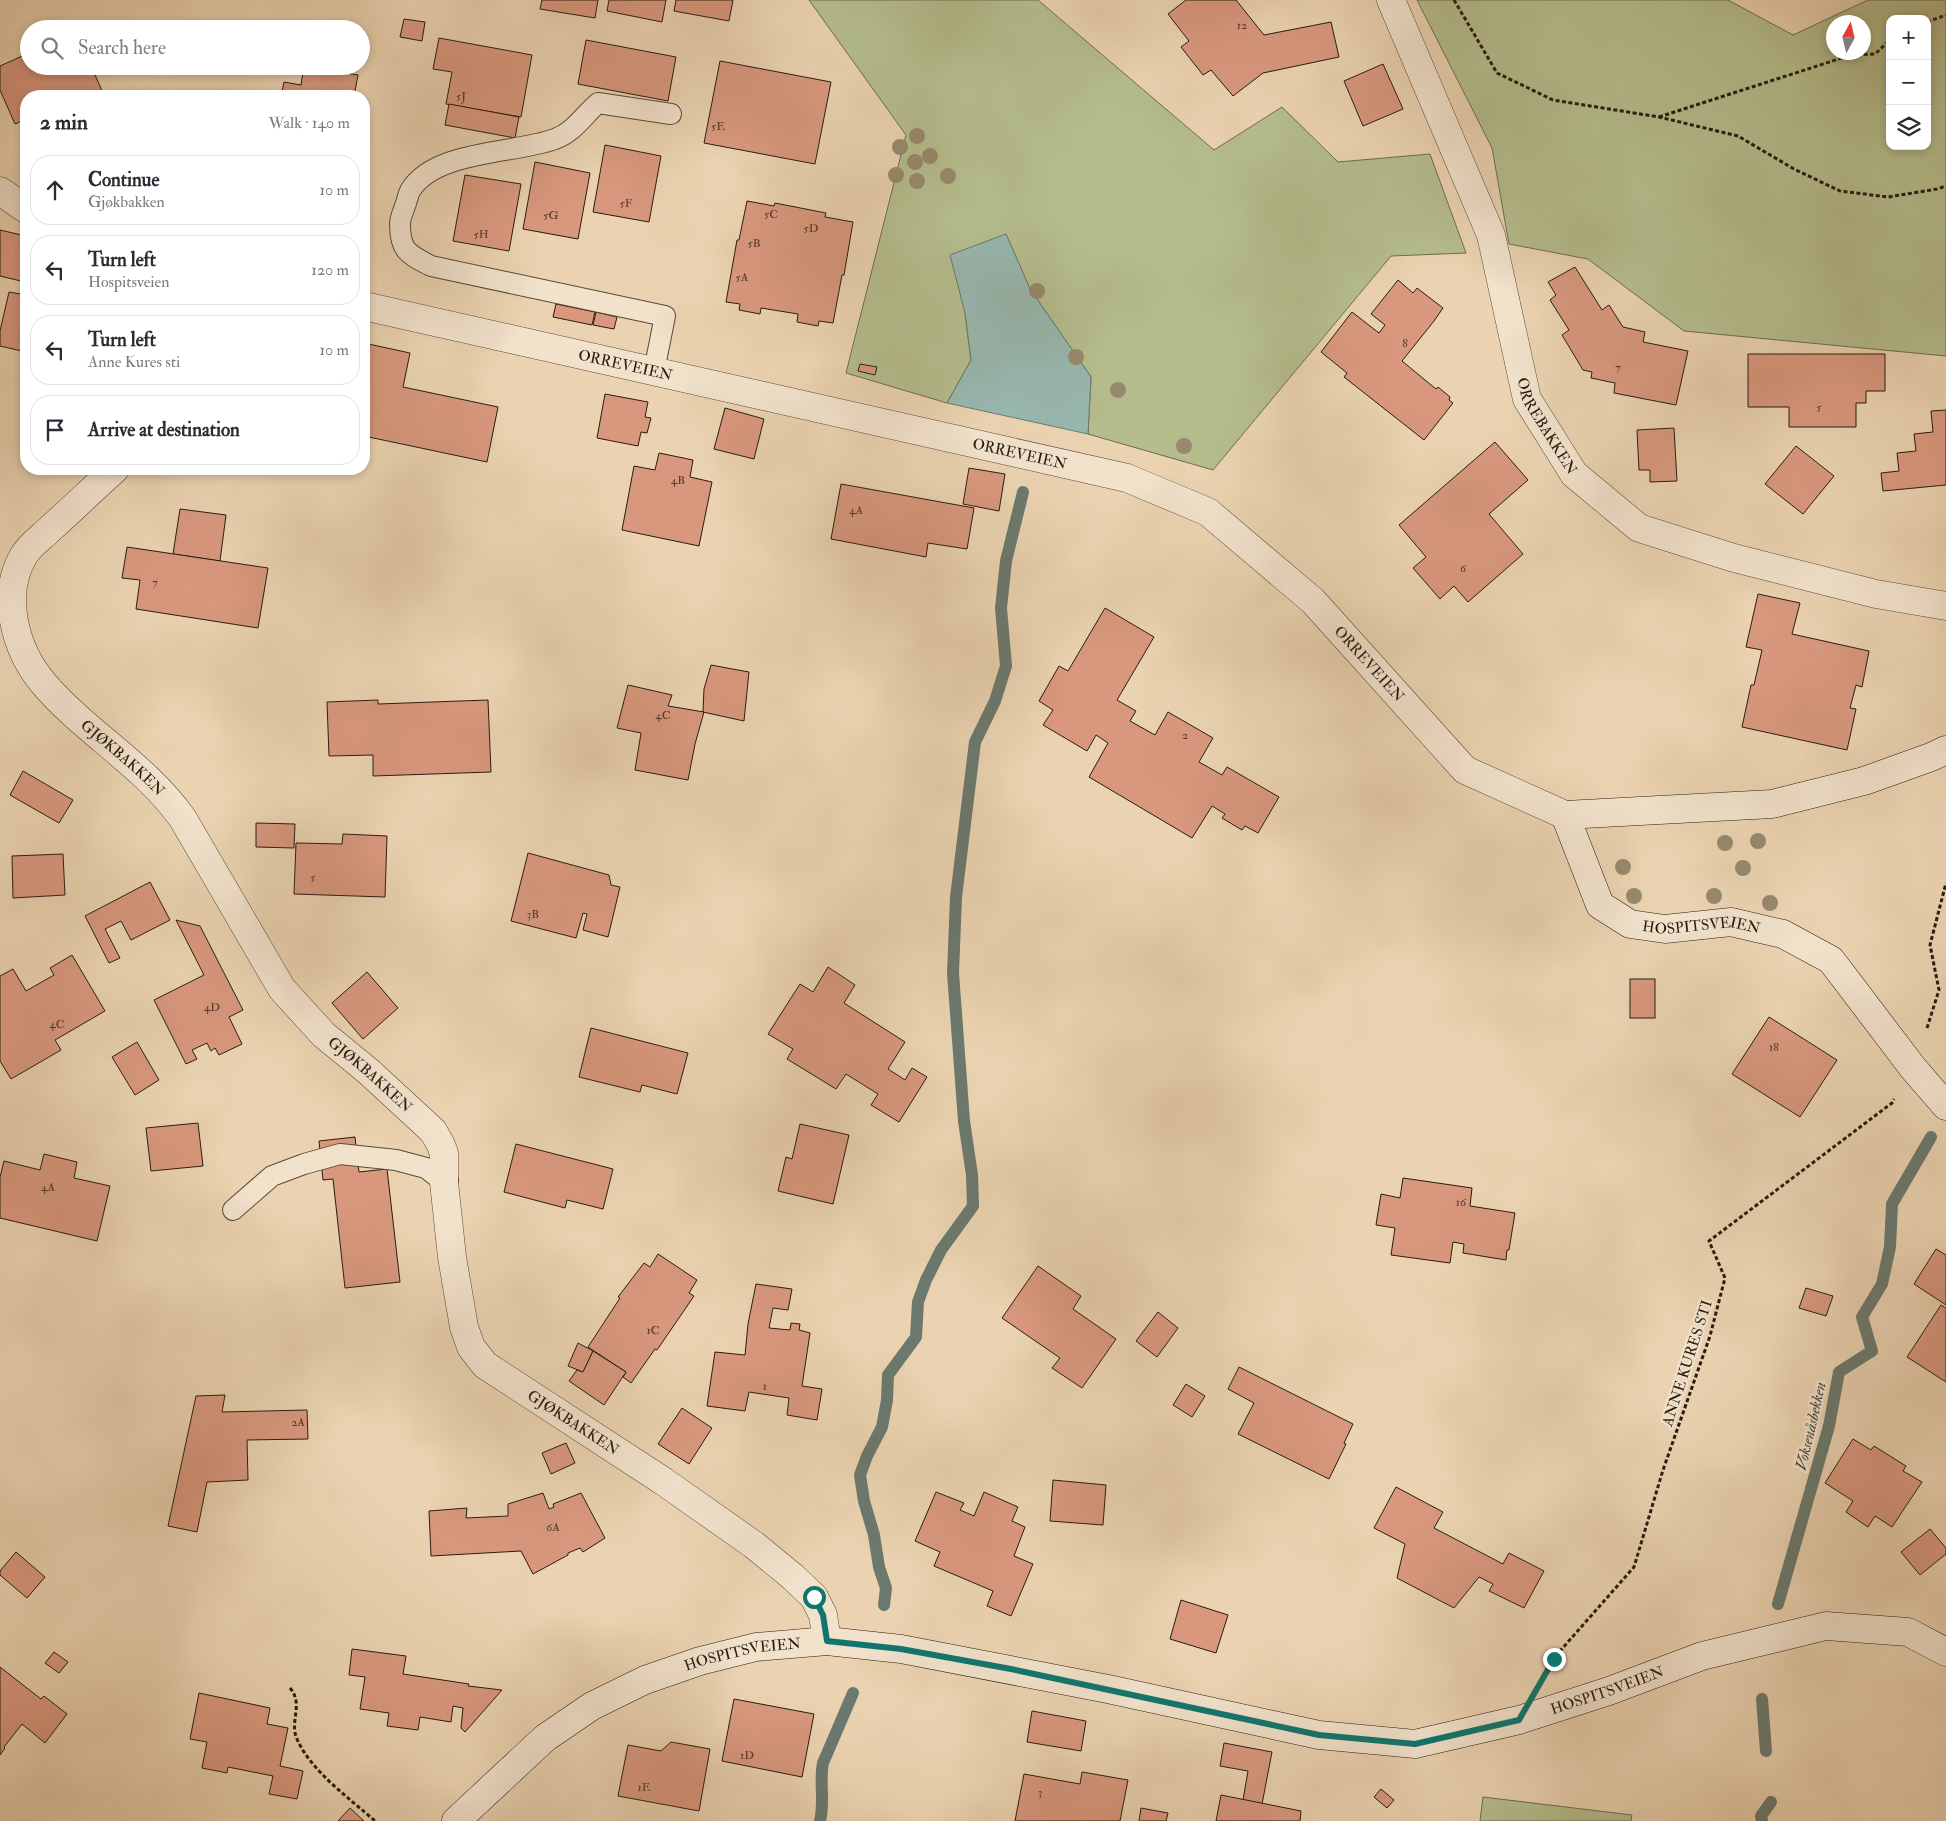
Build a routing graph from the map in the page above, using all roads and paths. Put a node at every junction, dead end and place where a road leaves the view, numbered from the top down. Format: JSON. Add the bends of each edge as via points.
{"nodes":[{"id":1,"x":1391,"y":0,"type":"edge"},
{"id":2,"x":1454,"y":0,"type":"edge"},
{"id":3,"x":1946,"y":15,"type":"edge"},
{"id":4,"x":1931,"y":21,"type":"edge"},
{"id":5,"x":1886,"y":44,"type":"edge"},
{"id":6,"x":670,"y":114,"type":"dead end"},
{"id":7,"x":1659,"y":117,"type":"junction"},
{"id":8,"x":1946,"y":186,"type":"edge"},
{"id":9,"x":0,"y":191,"type":"edge"},
{"id":10,"x":20,"y":205,"type":"edge"},
{"id":11,"x":370,"y":307,"type":"edge"},
{"id":12,"x":654,"y":371,"type":"junction"},
{"id":13,"x":108,"y":475,"type":"edge"},
{"id":14,"x":1946,"y":606,"type":"edge"},
{"id":15,"x":1946,"y":750,"type":"edge"},
{"id":16,"x":1565,"y":815,"type":"junction"},
{"id":17,"x":1946,"y":883,"type":"edge"},
{"id":18,"x":1913,"y":1068,"type":"junction"},
{"id":19,"x":1946,"y":1106,"type":"edge"},
{"id":20,"x":446,"y":1181,"type":"junction"},
{"id":21,"x":233,"y":1210,"type":"dead end"},
{"id":22,"x":827,"y":1641,"type":"junction"},
{"id":23,"x":1946,"y":1652,"type":"edge"},
{"id":24,"x":1545,"y":1674,"type":"dead end"},
{"id":25,"x":290,"y":1688,"type":"dead end"},
{"id":26,"x":375,"y":1821,"type":"edge"},
{"id":27,"x":456,"y":1821,"type":"edge"}],
"edges":[{"from":1,"to":14,"type":"street","name":"ORREBAKKEN","via":[[1491,235],[1526,398],[1574,474],[1639,528],[1734,558],[1857,589]]},
{"from":2,"to":7,"type":"path","via":[[1497,73],[1553,100]]},
{"from":3,"to":4,"type":"path"},
{"from":5,"to":7,"type":"path","via":[[1875,54],[1851,55]]},
{"from":6,"to":12,"type":"lane","via":[[598,103],[572,130],[555,139],[436,168],[420,179],[410,192],[400,221],[400,240],[408,254],[431,266],[665,316]]},
{"from":7,"to":8,"type":"path","via":[[1738,136],[1840,191],[1888,197]]},
{"from":9,"to":10,"type":"street"},
{"from":11,"to":12,"type":"street","name":"ORREVEIEN"},
{"from":12,"to":16,"type":"street","name":"ORREVEIEN","via":[[1127,478],[1208,512],[1313,602],[1464,770]]},
{"from":13,"to":20,"type":"street","name":"GJØKBAKKEN","via":[[24,553],[14,571],[10,588],[16,635],[44,684],[169,798],[282,989],[324,1036],[368,1071],[433,1131],[444,1152]]},
{"from":15,"to":16,"type":"street","via":[[1864,781],[1772,804]]},
{"from":16,"to":18,"type":"street","name":"HOSPITSVEIEN","via":[[1600,904],[1630,924],[1666,929],[1731,922],[1783,934],[1831,960]]},
{"from":17,"to":18,"type":"path","via":[[1930,945],[1939,990]]},
{"from":18,"to":19,"type":"street","name":"HOSPITSVEIEN"},
{"from":18,"to":24,"type":"path","name":"ANNE KURES STI","via":[[1892,1103],[1709,1241],[1725,1278],[1710,1336],[1663,1470],[1634,1567],[1554,1659]]},
{"from":20,"to":21,"type":"lane","via":[[426,1168],[396,1160],[340,1154],[272,1176]]},
{"from":20,"to":22,"type":"street","name":"GJØKBAKKEN","via":[[452,1257],[464,1327],[471,1347],[485,1365],[663,1481],[780,1566],[814,1597],[823,1615]]},
{"from":22,"to":23,"type":"street","name":"HOSPITSVEIEN","via":[[901,1649],[1011,1669],[1319,1735],[1415,1744],[1519,1720],[1609,1692],[1702,1656],[1826,1626],[1908,1632]]},
{"from":22,"to":27,"type":"street","name":"HOSPITSVEIEN","via":[[756,1647],[700,1660],[645,1680],[592,1706],[545,1738]]},
{"from":25,"to":26,"type":"path","via":[[297,1699],[296,1738],[304,1752]]}]}
